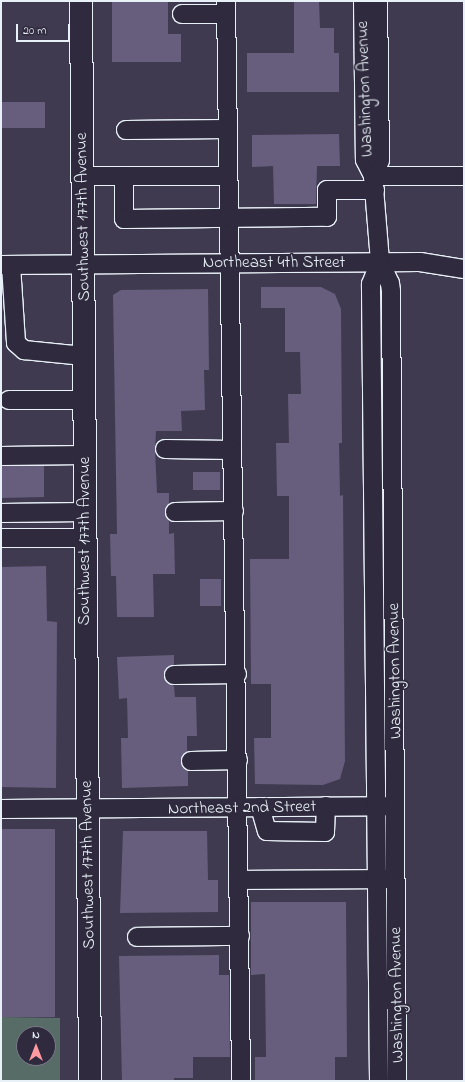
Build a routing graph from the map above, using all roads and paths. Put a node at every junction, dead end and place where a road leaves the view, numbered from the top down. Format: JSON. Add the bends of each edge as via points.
{"nodes":[{"id":1,"x":81,"y":1,"type":"edge"},
{"id":2,"x":362,"y":1,"type":"edge"},
{"id":3,"x":378,"y":1,"type":"edge"},
{"id":4,"x":226,"y":8,"type":"edge"},
{"id":5,"x":182,"y":14,"type":"dead end"},
{"id":6,"x":227,"y":129,"type":"junction"},
{"id":7,"x":126,"y":130,"type":"dead end"},
{"id":8,"x":82,"y":176,"type":"junction"},
{"id":9,"x":124,"y":176,"type":"junction"},
{"id":10,"x":228,"y":176,"type":"junction"},
{"id":11,"x":464,"y":176,"type":"edge"},
{"id":12,"x":374,"y":183,"type":"junction"},
{"id":13,"x":228,"y":219,"type":"junction"},
{"id":14,"x":464,"y":259,"type":"edge"},
{"id":15,"x":380,"y":262,"type":"junction"},
{"id":16,"x":438,"y":263,"type":"junction"},
{"id":17,"x":83,"y":264,"type":"junction"},
{"id":18,"x":229,"y":264,"type":"junction"},
{"id":19,"x":6,"y":265,"type":"edge"},
{"id":20,"x":464,"y":269,"type":"edge"},
{"id":21,"x":84,"y":356,"type":"junction"},
{"id":22,"x":9,"y":400,"type":"dead end"},
{"id":23,"x":84,"y":400,"type":"junction"},
{"id":24,"x":165,"y":449,"type":"dead end"},
{"id":25,"x":232,"y":450,"type":"junction"},
{"id":26,"x":85,"y":455,"type":"junction"},
{"id":27,"x":1,"y":456,"type":"edge"},
{"id":28,"x":234,"y":511,"type":"junction"},
{"id":29,"x":85,"y":512,"type":"junction"},
{"id":30,"x":175,"y":512,"type":"dead end"},
{"id":31,"x":1,"y":513,"type":"edge"},
{"id":32,"x":1,"y":538,"type":"edge"},
{"id":33,"x":85,"y":538,"type":"junction"},
{"id":34,"x":237,"y":674,"type":"junction"},
{"id":35,"x":174,"y":675,"type":"dead end"},
{"id":36,"x":238,"y":760,"type":"junction"},
{"id":37,"x":191,"y":761,"type":"dead end"},
{"id":38,"x":326,"y":806,"type":"junction"},
{"id":39,"x":376,"y":806,"type":"junction"},
{"id":40,"x":396,"y":806,"type":"junction"},
{"id":41,"x":260,"y":807,"type":"junction"},
{"id":42,"x":239,"y":808,"type":"junction"},
{"id":43,"x":1,"y":809,"type":"edge"},
{"id":44,"x":87,"y":810,"type":"junction"},
{"id":45,"x":377,"y":879,"type":"junction"},
{"id":46,"x":396,"y":879,"type":"junction"},
{"id":47,"x":240,"y":880,"type":"junction"},
{"id":48,"x":137,"y":936,"type":"dead end"},
{"id":49,"x":240,"y":936,"type":"junction"},
{"id":50,"x":90,"y":1081,"type":"edge"},
{"id":51,"x":241,"y":1081,"type":"edge"},
{"id":52,"x":378,"y":1081,"type":"edge"},
{"id":53,"x":397,"y":1081,"type":"edge"}],
"edges":[{"from":1,"to":8,"type":"main road","name":"Southwest 177th Avenue"},
{"from":2,"to":12,"type":"street","name":"Washington Avenue","via":[[365,160]]},
{"from":3,"to":12,"type":"street","name":"Washington Avenue","via":[[380,160]]},
{"from":4,"to":5,"type":"street"},
{"from":4,"to":6,"type":"street"},
{"from":6,"to":7,"type":"street"},
{"from":6,"to":10,"type":"street"},
{"from":8,"to":9,"type":"street"},
{"from":8,"to":17,"type":"main road","name":"Southwest 177th Avenue"},
{"from":9,"to":10,"type":"street"},
{"from":9,"to":13,"type":"street","via":[[124,219]]},
{"from":10,"to":13,"type":"street"},
{"from":11,"to":12,"type":"street"},
{"from":12,"to":13,"type":"street","via":[[327,190],[327,217]]},
{"from":12,"to":15,"type":"street","name":"Washington Avenue"},
{"from":13,"to":18,"type":"street"},
{"from":14,"to":16,"type":"street"},
{"from":15,"to":16,"type":"street","name":"Northeast 4th Street"},
{"from":15,"to":18,"type":"street","name":"Northeast 4th Street"},
{"from":15,"to":39,"type":"street","name":"Washington Avenue","via":[[371,284]]},
{"from":15,"to":40,"type":"street","name":"Washington Avenue","via":[[390,283]]},
{"from":16,"to":20,"type":"street","name":"Northeast 4th Street"},
{"from":17,"to":18,"type":"street","name":"Northeast 4th Street"},
{"from":17,"to":19,"type":"street","name":"Northeast 4th Street"},
{"from":17,"to":21,"type":"main road","name":"Southwest 177th Avenue"},
{"from":18,"to":25,"type":"street"},
{"from":19,"to":21,"type":"street","via":[[16,343],[24,350]]},
{"from":21,"to":23,"type":"main road","name":"Southwest 177th Avenue"},
{"from":22,"to":23,"type":"street"},
{"from":23,"to":26,"type":"main road","name":"Southwest 177th Avenue"},
{"from":24,"to":25,"type":"street"},
{"from":25,"to":28,"type":"street"},
{"from":26,"to":27,"type":"street"},
{"from":26,"to":29,"type":"main road","name":"Southwest 177th Avenue"},
{"from":28,"to":30,"type":"street"},
{"from":28,"to":34,"type":"street"},
{"from":29,"to":31,"type":"street"},
{"from":29,"to":33,"type":"main road","name":"Southwest 177th Avenue"},
{"from":32,"to":33,"type":"street"},
{"from":33,"to":44,"type":"main road","name":"Southwest 177th Avenue"},
{"from":34,"to":35,"type":"street"},
{"from":34,"to":36,"type":"street"},
{"from":36,"to":37,"type":"street"},
{"from":36,"to":42,"type":"street"},
{"from":38,"to":39,"type":"street","name":"Northeast 2nd Street"},
{"from":38,"to":41,"type":"street","name":"Northeast 2nd Street"},
{"from":38,"to":41,"type":"street","via":[[325,832],[267,831]]},
{"from":39,"to":40,"type":"street","name":"Northeast 2nd Street"},
{"from":39,"to":45,"type":"street","name":"Washington Avenue"},
{"from":40,"to":46,"type":"street","name":"Washington Avenue"},
{"from":41,"to":42,"type":"street","name":"Northeast 2nd Street"},
{"from":42,"to":44,"type":"street","name":"Northeast 2nd Street"},
{"from":42,"to":47,"type":"street"},
{"from":43,"to":44,"type":"street","name":"Northeast 2nd Street"},
{"from":44,"to":50,"type":"main road","name":"Southwest 177th Avenue"},
{"from":45,"to":46,"type":"street"},
{"from":45,"to":47,"type":"street"},
{"from":45,"to":52,"type":"street","name":"Washington Avenue"},
{"from":46,"to":53,"type":"street","name":"Washington Avenue"},
{"from":47,"to":49,"type":"street"},
{"from":48,"to":49,"type":"street"},
{"from":49,"to":51,"type":"street"}]}
